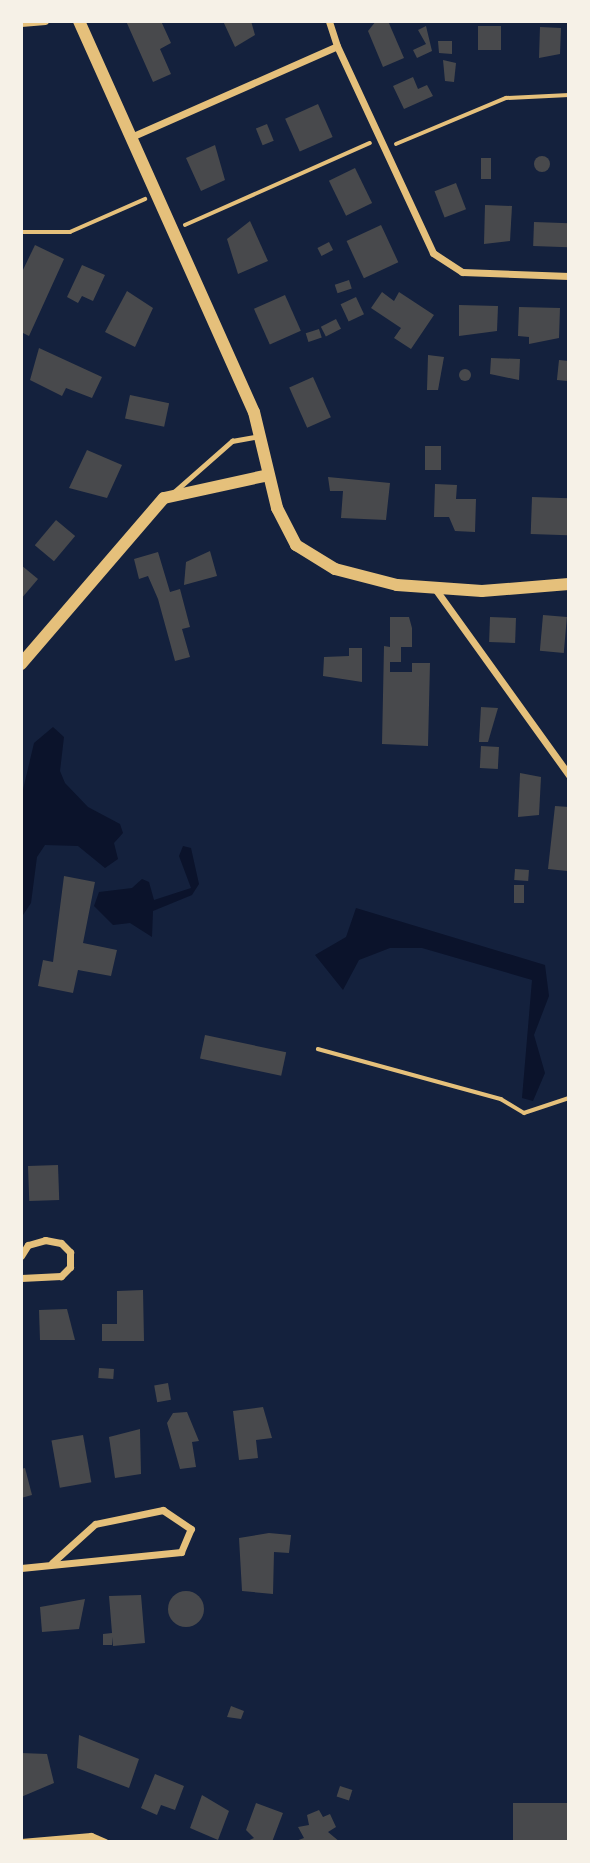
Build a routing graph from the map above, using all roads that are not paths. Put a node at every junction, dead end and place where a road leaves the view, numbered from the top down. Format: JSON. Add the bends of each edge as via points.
{"nodes":[{"id":1,"x":45,"y":21,"type":"edge"},
{"id":2,"x":79,"y":21,"type":"edge"},
{"id":3,"x":329,"y":21,"type":"edge"},
{"id":4,"x":21,"y":23,"type":"edge"},
{"id":5,"x":337,"y":46,"type":"junction"},
{"id":6,"x":131,"y":137,"type":"junction"},
{"id":7,"x":569,"y":276,"type":"edge"},
{"id":8,"x":263,"y":436,"type":"junction"},
{"id":9,"x":269,"y":475,"type":"junction"},
{"id":10,"x":173,"y":493,"type":"junction"},
{"id":11,"x":569,"y":584,"type":"edge"},
{"id":12,"x":436,"y":590,"type":"junction"},
{"id":13,"x":21,"y":664,"type":"edge"},
{"id":14,"x":569,"y":775,"type":"edge"},
{"id":15,"x":21,"y":1256,"type":"edge"},
{"id":16,"x":21,"y":1278,"type":"edge"},
{"id":17,"x":52,"y":1563,"type":"junction"},
{"id":18,"x":21,"y":1568,"type":"edge"},
{"id":19,"x":21,"y":1842,"type":"edge"},
{"id":20,"x":105,"y":1842,"type":"edge"}],
"edges":[{"from":1,"to":4,"type":"street"},
{"from":2,"to":6,"type":"street"},
{"from":3,"to":5,"type":"street"},
{"from":5,"to":6,"type":"street"},
{"from":5,"to":7,"type":"street","via":[[433,253],[445,265],[462,272]]},
{"from":6,"to":8,"type":"street"},
{"from":8,"to":9,"type":"street"},
{"from":8,"to":10,"type":"lane","via":[[232,441]]},
{"from":9,"to":10,"type":"street"},
{"from":9,"to":12,"type":"street","via":[[283,523],[307,555],[370,580]]},
{"from":10,"to":13,"type":"street"},
{"from":11,"to":12,"type":"street"},
{"from":12,"to":14,"type":"street"},
{"from":15,"to":16,"type":"street","via":[[28,1245],[45,1240],[61,1243],[70,1252],[70,1266],[61,1276]]},
{"from":17,"to":17,"type":"street","via":[[181,1552],[191,1529],[163,1510],[95,1524]]},
{"from":17,"to":18,"type":"street"},
{"from":19,"to":20,"type":"street","via":[[91,1836]]}]}
